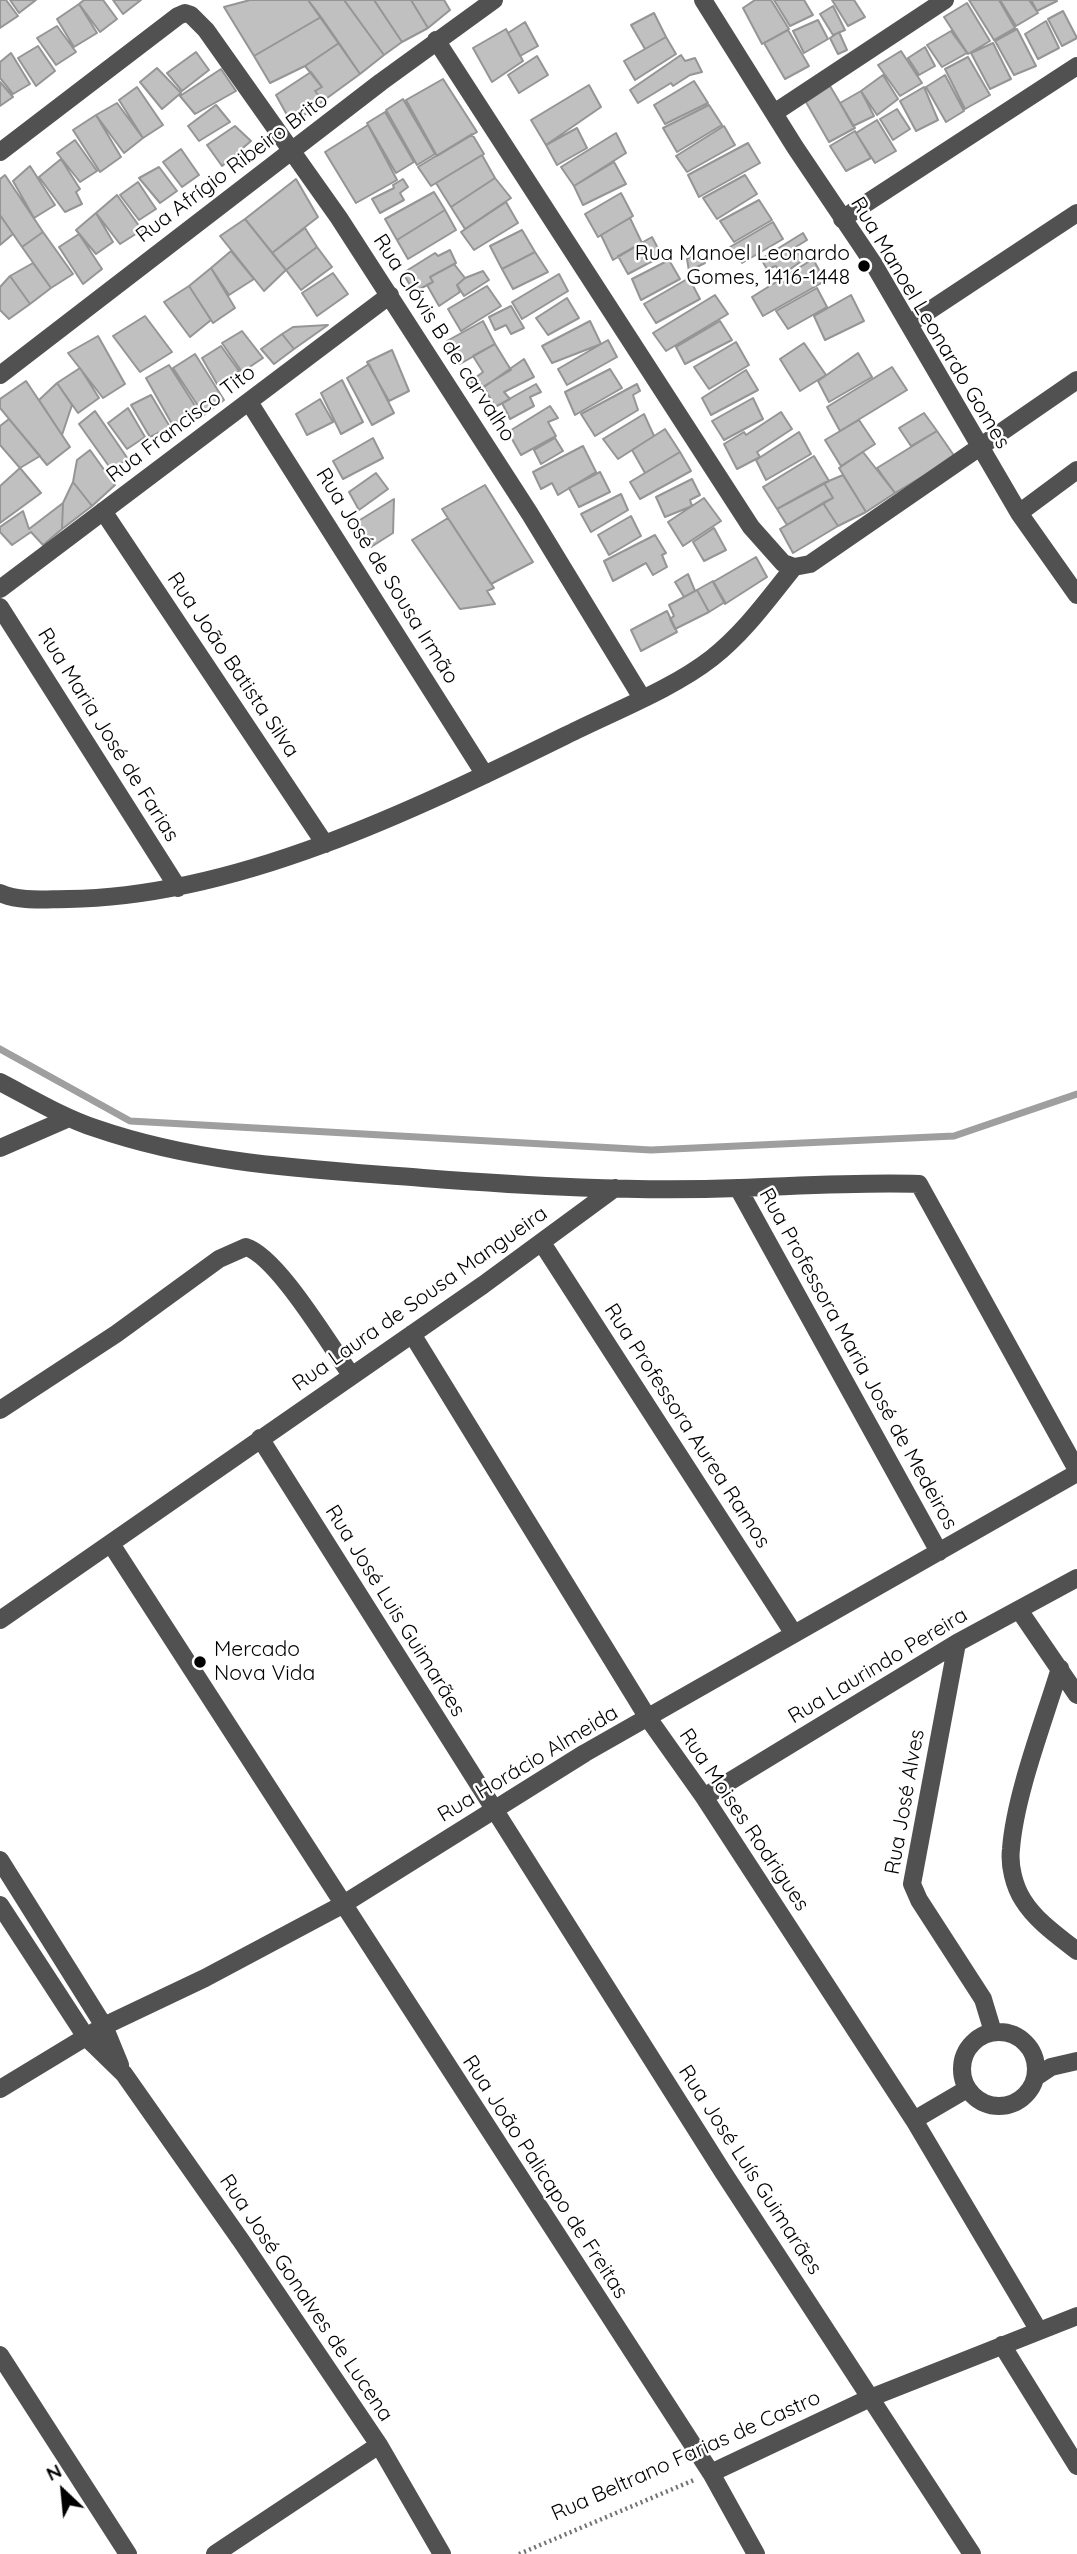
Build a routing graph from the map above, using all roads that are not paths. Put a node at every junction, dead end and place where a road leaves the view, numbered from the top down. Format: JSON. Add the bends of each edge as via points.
{"nodes":[{"id":1,"x":168,"y":0,"type":"edge"},
{"id":2,"x":494,"y":0,"type":"edge"},
{"id":3,"x":945,"y":0,"type":"edge"},
{"id":4,"x":707,"y":1,"type":"edge"},
{"id":5,"x":185,"y":15,"type":"junction"},
{"id":6,"x":436,"y":40,"type":"junction"},
{"id":7,"x":1077,"y":66,"type":"edge"},
{"id":8,"x":774,"y":113,"type":"junction"},
{"id":9,"x":0,"y":152,"type":"edge"},
{"id":10,"x":290,"y":152,"type":"junction"},
{"id":11,"x":1077,"y":213,"type":"edge"},
{"id":12,"x":842,"y":219,"type":"junction"},
{"id":13,"x":390,"y":295,"type":"junction"},
{"id":14,"x":909,"y":324,"type":"junction"},
{"id":15,"x":0,"y":375,"type":"edge"},
{"id":16,"x":1077,"y":380,"type":"edge"},
{"id":17,"x":249,"y":402,"type":"junction"},
{"id":18,"x":978,"y":448,"type":"junction"},
{"id":19,"x":1077,"y":470,"type":"edge"},
{"id":20,"x":103,"y":511,"type":"junction"},
{"id":21,"x":1019,"y":513,"type":"junction"},
{"id":22,"x":794,"y":567,"type":"junction"},
{"id":23,"x":0,"y":589,"type":"edge"},
{"id":24,"x":1077,"y":595,"type":"edge"},
{"id":25,"x":0,"y":607,"type":"edge"},
{"id":26,"x":642,"y":698,"type":"junction"},
{"id":27,"x":485,"y":775,"type":"junction"},
{"id":28,"x":325,"y":844,"type":"junction"},
{"id":29,"x":178,"y":888,"type":"junction"},
{"id":30,"x":0,"y":893,"type":"edge"},
{"id":31,"x":0,"y":1082,"type":"edge"},
{"id":32,"x":69,"y":1118,"type":"junction"},
{"id":33,"x":0,"y":1148,"type":"edge"},
{"id":34,"x":615,"y":1188,"type":"junction"},
{"id":35,"x":738,"y":1188,"type":"junction"},
{"id":36,"x":542,"y":1243,"type":"junction"},
{"id":37,"x":412,"y":1334,"type":"junction"},
{"id":38,"x":352,"y":1376,"type":"junction"},
{"id":39,"x":0,"y":1410,"type":"edge"},
{"id":40,"x":260,"y":1438,"type":"junction"},
{"id":41,"x":1077,"y":1471,"type":"edge"},
{"id":42,"x":111,"y":1544,"type":"junction"},
{"id":43,"x":939,"y":1552,"type":"junction"},
{"id":44,"x":1077,"y":1578,"type":"edge"},
{"id":45,"x":1019,"y":1610,"type":"junction"},
{"id":46,"x":0,"y":1620,"type":"edge"},
{"id":47,"x":794,"y":1634,"type":"junction"},
{"id":48,"x":957,"y":1643,"type":"junction"},
{"id":49,"x":1060,"y":1668,"type":"junction"},
{"id":50,"x":1077,"y":1695,"type":"edge"},
{"id":51,"x":648,"y":1718,"type":"junction"},
{"id":52,"x":704,"y":1797,"type":"junction"},
{"id":53,"x":492,"y":1809,"type":"junction"},
{"id":54,"x":0,"y":1860,"type":"edge"},
{"id":55,"x":0,"y":1905,"type":"edge"},
{"id":56,"x":342,"y":1905,"type":"junction"},
{"id":57,"x":1077,"y":1951,"type":"edge"},
{"id":58,"x":104,"y":2026,"type":"junction"},
{"id":59,"x":993,"y":2032,"type":"junction"},
{"id":60,"x":86,"y":2037,"type":"junction"},
{"id":61,"x":1077,"y":2061,"type":"edge"},
{"id":62,"x":124,"y":2074,"type":"junction"},
{"id":63,"x":1036,"y":2077,"type":"junction"},
{"id":64,"x":0,"y":2089,"type":"edge"},
{"id":65,"x":967,"y":2089,"type":"junction"},
{"id":66,"x":914,"y":2120,"type":"junction"},
{"id":67,"x":1077,"y":2316,"type":"edge"},
{"id":68,"x":1039,"y":2331,"type":"junction"},
{"id":69,"x":1002,"y":2345,"type":"junction"},
{"id":70,"x":0,"y":2355,"type":"edge"},
{"id":71,"x":870,"y":2398,"type":"junction"},
{"id":72,"x":379,"y":2445,"type":"junction"},
{"id":73,"x":1077,"y":2466,"type":"edge"},
{"id":74,"x":711,"y":2473,"type":"junction"},
{"id":75,"x":128,"y":2554,"type":"edge"},
{"id":76,"x":215,"y":2554,"type":"edge"},
{"id":77,"x":442,"y":2554,"type":"edge"},
{"id":78,"x":756,"y":2554,"type":"edge"},
{"id":79,"x":972,"y":2554,"type":"edge"}],
"edges":[{"from":1,"to":5,"type":"street","name":"Rua Clóvis B de carvalho"},
{"from":2,"to":6,"type":"street","name":"Rua Afrígio Ribeiro Brito"},
{"from":3,"to":8,"type":"street"},
{"from":4,"to":8,"type":"street","name":"Rua Manoel Leonardo Gomes"},
{"from":5,"to":9,"type":"street"},
{"from":5,"to":10,"type":"street","name":"Rua Clóvis B de carvalho","via":[[228,59]]},
{"from":6,"to":10,"type":"street","name":"Rua Afrígio Ribeiro Brito"},
{"from":6,"to":22,"type":"street","via":[[751,527],[783,563]]},
{"from":7,"to":12,"type":"street"},
{"from":8,"to":12,"type":"street","name":"Rua Manoel Leonardo Gomes"},
{"from":10,"to":13,"type":"street","name":"Rua Clóvis B de carvalho"},
{"from":10,"to":15,"type":"street","name":"Rua Afrígio Ribeiro Brito"},
{"from":11,"to":14,"type":"street"},
{"from":12,"to":14,"type":"street","name":"Rua Manoel Leonardo Gomes"},
{"from":13,"to":17,"type":"street","name":"Rua Francisco Tito"},
{"from":13,"to":26,"type":"street","name":"Rua Clóvis B de carvalho"},
{"from":14,"to":18,"type":"street","name":"Rua Manoel Leonardo Gomes"},
{"from":16,"to":18,"type":"street"},
{"from":17,"to":20,"type":"street","name":"Rua Francisco Tito"},
{"from":17,"to":27,"type":"street","name":"Rua José de Sousa Irmão"},
{"from":18,"to":21,"type":"street","name":"Rua Manoel Leonardo Gomes"},
{"from":18,"to":22,"type":"street","via":[[810,564]]},
{"from":19,"to":21,"type":"street"},
{"from":20,"to":23,"type":"street","name":"Rua Francisco Tito"},
{"from":20,"to":28,"type":"street","name":"Rua João Batista Silva"},
{"from":21,"to":24,"type":"street","name":"Rua Manoel Leonardo Gomes"},
{"from":22,"to":26,"type":"street","via":[[747,627],[711,659]]},
{"from":25,"to":29,"type":"street","name":"Rua Maria José de Farias"},
{"from":26,"to":27,"type":"street"},
{"from":27,"to":28,"type":"street"},
{"from":28,"to":29,"type":"street"},
{"from":29,"to":30,"type":"street","via":[[104,898],[15,899]]},
{"from":31,"to":32,"type":"street"},
{"from":32,"to":33,"type":"street"},
{"from":32,"to":34,"type":"street","via":[[142,1143],[221,1161]]},
{"from":34,"to":35,"type":"street"},
{"from":34,"to":36,"type":"street","name":"Rua Laura de Sousa Mangueira"},
{"from":35,"to":41,"type":"street","via":[[919,1184]]},
{"from":35,"to":43,"type":"street","name":"Rua Professora Maria José de Medeiros"},
{"from":36,"to":37,"type":"street","name":"Rua Laura de Sousa Mangueira"},
{"from":36,"to":47,"type":"street","name":"Rua Professora Aurea Ramos"},
{"from":37,"to":38,"type":"street","name":"Rua Laura de Sousa Mangueira"},
{"from":37,"to":51,"type":"street","name":"Rua Moises Rodrigues"},
{"from":38,"to":39,"type":"street","via":[[277,1270],[259,1251],[247,1247],[219,1259]]},
{"from":38,"to":40,"type":"street","name":"Rua Laura de Sousa Mangueira"},
{"from":40,"to":42,"type":"street","name":"Rua Laura de Sousa Mangueira"},
{"from":40,"to":53,"type":"street","name":"Rua José Luis Guimarães"},
{"from":41,"to":43,"type":"street","name":"Rua Horácio Almeida"},
{"from":42,"to":46,"type":"street","name":"Rua Laura de Sousa Mangueira"},
{"from":42,"to":56,"type":"street","name":"Rua João Palicapo de Freitas"},
{"from":43,"to":47,"type":"street","name":"Rua Horácio Almeida"},
{"from":44,"to":45,"type":"street","name":"Rua Laurindo Pereira"},
{"from":45,"to":48,"type":"street","name":"Rua Laurindo Pereira"},
{"from":45,"to":49,"type":"street"},
{"from":47,"to":51,"type":"street","name":"Rua Horácio Almeida"},
{"from":48,"to":52,"type":"street","name":"Rua Laurindo Pereira"},
{"from":48,"to":59,"type":"street","name":"Rua José Alves","via":[[912,1884],[983,1999]]},
{"from":49,"to":50,"type":"street"},
{"from":49,"to":57,"type":"street","via":[[1010,1850],[1012,1874],[1023,1900],[1047,1928]]},
{"from":51,"to":52,"type":"street","name":"Rua Moises Rodrigues"},
{"from":51,"to":53,"type":"street","name":"Rua Horácio Almeida"},
{"from":52,"to":66,"type":"street","name":"Rua Moises Rodrigues"},
{"from":53,"to":56,"type":"street","name":"Rua Horácio Almeida"},
{"from":53,"to":71,"type":"street","name":"Rua José Luís Guimarães"},
{"from":54,"to":58,"type":"street","name":"Rua José Gonalves de Lucena"},
{"from":55,"to":60,"type":"street","name":"Rua José Gonalves de Lucena"},
{"from":56,"to":58,"type":"street","name":"Rua Horácio Almeida"},
{"from":56,"to":74,"type":"street","name":"Rua João Palicapo de Freitas"},
{"from":58,"to":60,"type":"street","name":"Rua Horácio Almeida"},
{"from":58,"to":62,"type":"street","name":"Rua José Gonalves de Lucena"},
{"from":59,"to":63,"type":"street","via":[[1021,2038],[1031,2049]]},
{"from":59,"to":65,"type":"street","via":[[968,2047],[962,2061]]},
{"from":60,"to":62,"type":"street","name":"Rua José Gonalves de Lucena"},
{"from":60,"to":64,"type":"street","name":"Rua Horácio Almeida"},
{"from":61,"to":63,"type":"street","via":[[1051,2067]]},
{"from":62,"to":72,"type":"street","name":"Rua José Gonalves de Lucena"},
{"from":63,"to":65,"type":"street","via":[[1030,2091],[1005,2106],[990,2106]]},
{"from":65,"to":66,"type":"street"},
{"from":66,"to":68,"type":"street","name":"Rua Moises Rodrigues"},
{"from":67,"to":68,"type":"street","name":"Rua Beltrano Farias de Castro"},
{"from":68,"to":69,"type":"street","name":"Rua Beltrano Farias de Castro"},
{"from":69,"to":71,"type":"street","name":"Rua Beltrano Farias de Castro"},
{"from":69,"to":73,"type":"street"},
{"from":70,"to":75,"type":"street"},
{"from":71,"to":74,"type":"street","name":"Rua Beltrano Farias de Castro"},
{"from":71,"to":79,"type":"street","name":"Rua José Luís Guimarães"},
{"from":72,"to":76,"type":"street"},
{"from":72,"to":77,"type":"street","name":"Rua José Gonalves de Lucena"},
{"from":74,"to":78,"type":"street","name":"Rua João Palicapo de Freitas"}]}
